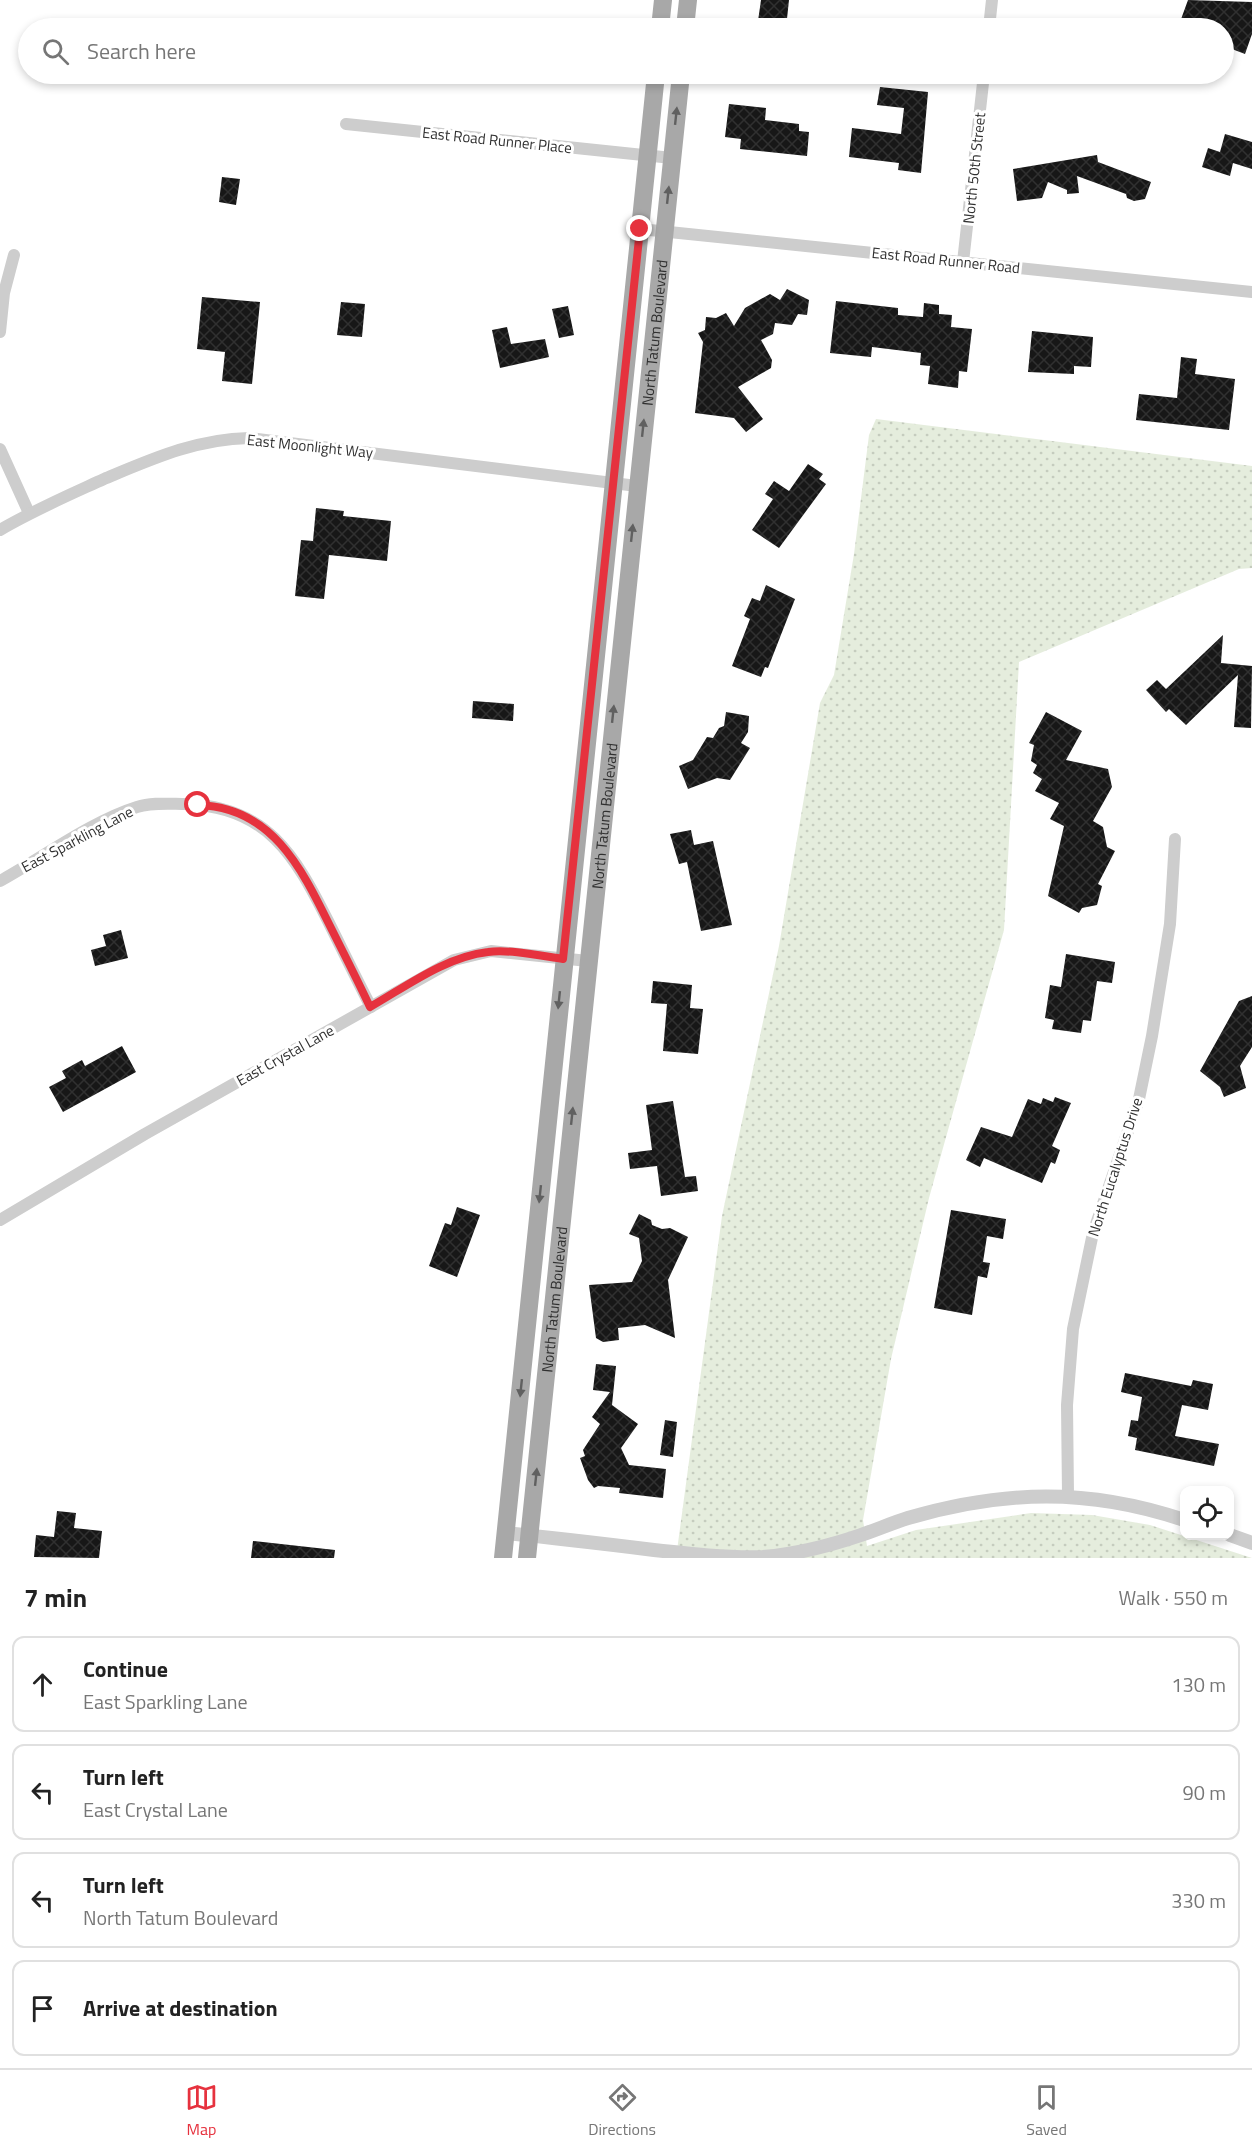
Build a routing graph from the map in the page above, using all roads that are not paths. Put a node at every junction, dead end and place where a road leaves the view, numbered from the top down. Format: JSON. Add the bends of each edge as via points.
{"nodes":[{"id":1,"x":663,"y":0,"type":"edge"},
{"id":2,"x":688,"y":0,"type":"edge"},
{"id":3,"x":992,"y":0,"type":"edge"},
{"id":4,"x":661,"y":18,"type":"edge"},
{"id":5,"x":686,"y":18,"type":"edge"},
{"id":6,"x":989,"y":18,"type":"edge"},
{"id":7,"x":655,"y":84,"type":"edge"},
{"id":8,"x":680,"y":84,"type":"edge"},
{"id":9,"x":983,"y":84,"type":"edge"},
{"id":10,"x":346,"y":124,"type":"dead end"},
{"id":11,"x":647,"y":156,"type":"junction"},
{"id":12,"x":672,"y":158,"type":"junction"},
{"id":13,"x":640,"y":229,"type":"junction"},
{"id":14,"x":663,"y":231,"type":"junction"},
{"id":15,"x":14,"y":255,"type":"dead end"},
{"id":16,"x":963,"y":262,"type":"junction"},
{"id":17,"x":1252,"y":292,"type":"edge"},
{"id":18,"x":0,"y":333,"type":"edge"},
{"id":19,"x":0,"y":449,"type":"edge"},
{"id":20,"x":613,"y":482,"type":"junction"},
{"id":21,"x":637,"y":486,"type":"junction"},
{"id":22,"x":29,"y":513,"type":"junction"},
{"id":23,"x":0,"y":530,"type":"edge"},
{"id":24,"x":1175,"y":838,"type":"dead end"},
{"id":25,"x":0,"y":881,"type":"edge"},
{"id":26,"x":563,"y":959,"type":"junction"},
{"id":27,"x":588,"y":961,"type":"junction"},
{"id":28,"x":370,"y":1007,"type":"junction"},
{"id":29,"x":0,"y":1220,"type":"edge"},
{"id":30,"x":1068,"y":1495,"type":"junction"},
{"id":31,"x":1180,"y":1518,"type":"edge"},
{"id":32,"x":505,"y":1533,"type":"junction"},
{"id":33,"x":529,"y":1535,"type":"junction"},
{"id":34,"x":1234,"y":1536,"type":"edge"},
{"id":35,"x":1252,"y":1543,"type":"edge"},
{"id":36,"x":705,"y":1557,"type":"edge"},
{"id":37,"x":503,"y":1558,"type":"edge"},
{"id":38,"x":527,"y":1558,"type":"edge"}],
"edges":[{"from":1,"to":4,"type":"main road"},
{"from":2,"to":5,"type":"main road"},
{"from":3,"to":6,"type":"street"},
{"from":7,"to":11,"type":"main road","name":"North Tatum Boulevard"},
{"from":12,"to":8,"type":"main road","name":"North Tatum Boulevard","one_way":true},
{"from":9,"to":16,"type":"street","name":"North 50th Street"},
{"from":10,"to":11,"type":"street","name":"East Road Runner Place"},
{"from":11,"to":12,"type":"street","name":"East Road Runner Place"},
{"from":11,"to":13,"type":"main road","name":"North Tatum Boulevard"},
{"from":14,"to":12,"type":"main road","name":"North Tatum Boulevard","one_way":true},
{"from":13,"to":14,"type":"street","name":"East Road Runner Road"},
{"from":13,"to":20,"type":"main road","name":"North Tatum Boulevard"},
{"from":14,"to":16,"type":"street","name":"East Road Runner Road"},
{"from":21,"to":14,"type":"main road","name":"North Tatum Boulevard","one_way":true},
{"from":15,"to":18,"type":"street","via":[[4,293]]},
{"from":16,"to":17,"type":"street","name":"East Road Runner Road"},
{"from":19,"to":22,"type":"street"},
{"from":20,"to":21,"type":"street","name":"East Moonlight Way"},
{"from":20,"to":22,"type":"street","name":"East Moonlight Way","via":[[249,438],[226,439],[168,452]]},
{"from":20,"to":26,"type":"main road","name":"North Tatum Boulevard"},
{"from":27,"to":21,"type":"main road","name":"North Tatum Boulevard","one_way":true},
{"from":22,"to":23,"type":"street","name":"East Moonlight Way"},
{"from":24,"to":30,"type":"street","name":"North Eucalyptus Drive","via":[[1170,924],[1139,1099],[1093,1233],[1072,1329],[1067,1405]]},
{"from":25,"to":28,"type":"street","name":"East Sparkling Lane","via":[[139,806],[162,803],[229,809],[249,818],[290,853]]},
{"from":26,"to":27,"type":"street","name":"East Crystal Lane"},
{"from":26,"to":28,"type":"street","name":"East Crystal Lane","via":[[491,951],[472,954]]},
{"from":26,"to":32,"type":"main road","name":"North Tatum Boulevard","one_way":true},
{"from":33,"to":27,"type":"main road","name":"North Tatum Boulevard","one_way":true},
{"from":28,"to":29,"type":"street","name":"East Crystal Lane"},
{"from":30,"to":31,"type":"street","via":[[1143,1507]]},
{"from":30,"to":36,"type":"street","via":[[958,1504],[795,1553]]},
{"from":32,"to":33,"type":"street"},
{"from":32,"to":37,"type":"main road","name":"North Tatum Boulevard"},
{"from":33,"to":36,"type":"street"},
{"from":33,"to":38,"type":"main road","name":"North Tatum Boulevard"},
{"from":34,"to":35,"type":"street"}]}
